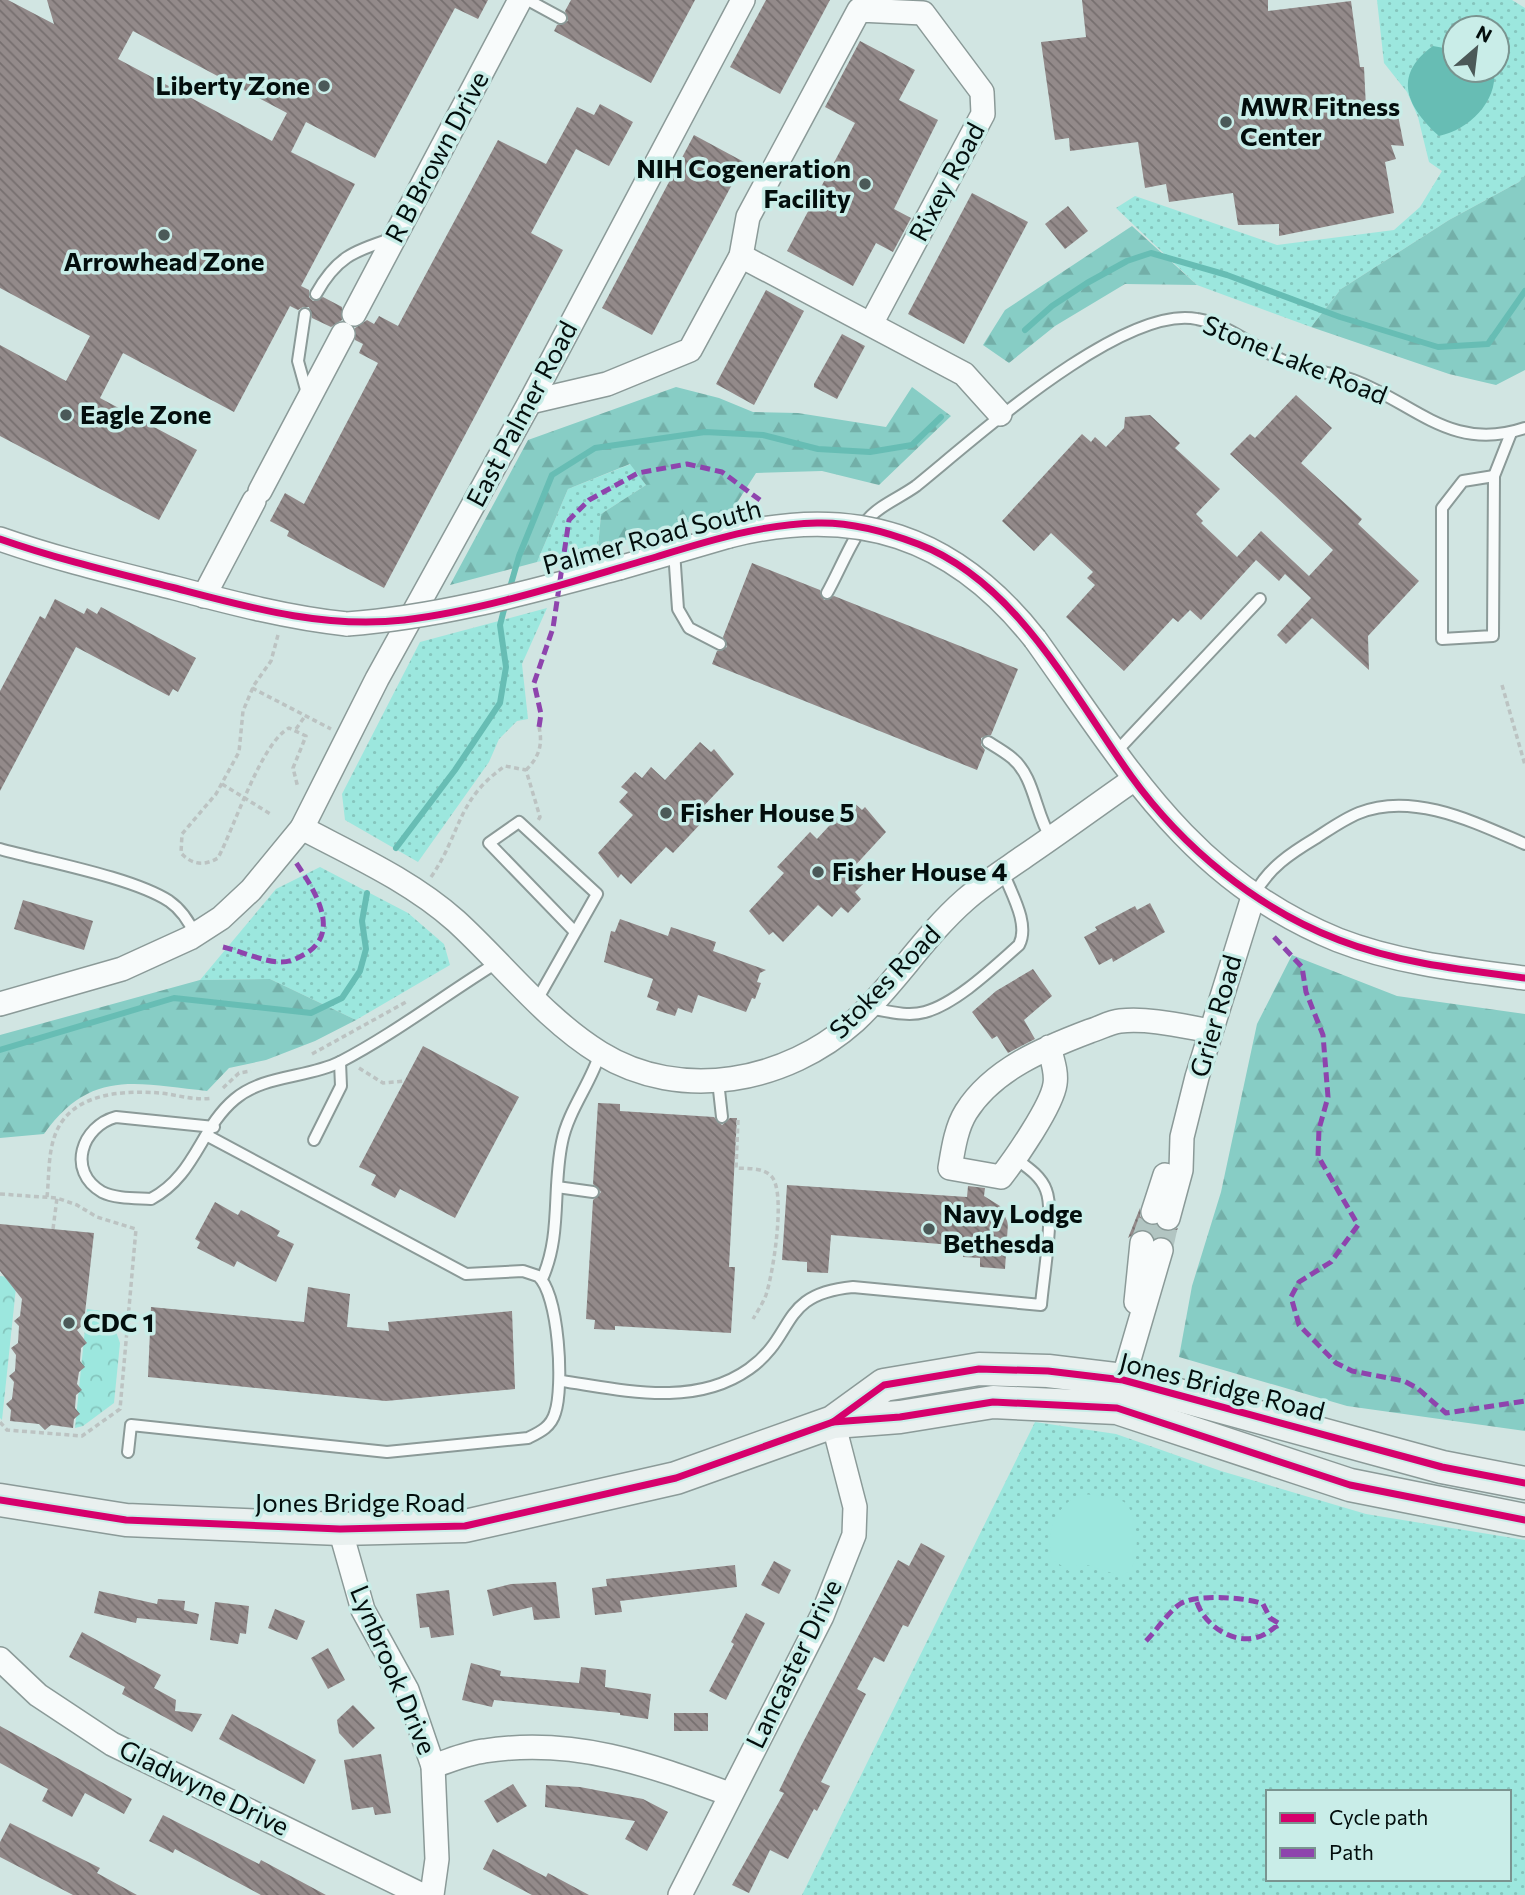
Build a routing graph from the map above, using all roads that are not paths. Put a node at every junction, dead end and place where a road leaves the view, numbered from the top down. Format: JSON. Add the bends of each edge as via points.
{"nodes":[{"id":1,"x":520,"y":0,"type":"edge"},
{"id":2,"x":528,"y":0,"type":"edge"},
{"id":3,"x":744,"y":0,"type":"edge"},
{"id":4,"x":922,"y":7,"type":"edge"},
{"id":5,"x":561,"y":18,"type":"dead end"},
{"id":6,"x":394,"y":239,"type":"junction"},
{"id":7,"x":741,"y":256,"type":"junction"},
{"id":8,"x":316,"y":294,"type":"dead end"},
{"id":9,"x":305,"y":314,"type":"dead end"},
{"id":10,"x":871,"y":324,"type":"junction"},
{"id":11,"x":309,"y":399,"type":"junction"},
{"id":12,"x":530,"y":402,"type":"junction"},
{"id":13,"x":1000,"y":414,"type":"junction"},
{"id":14,"x":1525,"y":428,"type":"edge"},
{"id":15,"x":1511,"y":433,"type":"junction"},
{"id":16,"x":1494,"y":476,"type":"junction"},
{"id":17,"x":0,"y":539,"type":"edge"},
{"id":18,"x":674,"y":551,"type":"junction"},
{"id":19,"x":827,"y":593,"type":"dead end"},
{"id":20,"x":204,"y":596,"type":"junction"},
{"id":21,"x":1260,"y":599,"type":"dead end"},
{"id":22,"x":720,"y":644,"type":"dead end"},
{"id":23,"x":988,"y":743,"type":"dead end"},
{"id":24,"x":1115,"y":753,"type":"junction"},
{"id":25,"x":1133,"y":780,"type":"junction"},
{"id":26,"x":302,"y":828,"type":"junction"},
{"id":27,"x":1051,"y":838,"type":"junction"},
{"id":28,"x":1525,"y":844,"type":"edge"},
{"id":29,"x":0,"y":849,"type":"edge"},
{"id":30,"x":1003,"y":872,"type":"junction"},
{"id":31,"x":1253,"y":897,"type":"junction"},
{"id":32,"x":575,"y":932,"type":"junction"},
{"id":33,"x":195,"y":935,"type":"junction"},
{"id":34,"x":498,"y":962,"type":"junction"},
{"id":35,"x":1525,"y":978,"type":"edge"},
{"id":36,"x":537,"y":1000,"type":"junction"},
{"id":37,"x":0,"y":1004,"type":"edge"},
{"id":38,"x":867,"y":1008,"type":"junction"},
{"id":39,"x":1211,"y":1031,"type":"junction"},
{"id":40,"x":1049,"y":1047,"type":"junction"},
{"id":41,"x":600,"y":1053,"type":"junction"},
{"id":42,"x":343,"y":1060,"type":"junction"},
{"id":43,"x":718,"y":1081,"type":"junction"},
{"id":44,"x":722,"y":1117,"type":"dead end"},
{"id":45,"x":211,"y":1132,"type":"junction"},
{"id":46,"x":314,"y":1140,"type":"dead end"},
{"id":47,"x":1016,"y":1159,"type":"junction"},
{"id":48,"x":557,"y":1187,"type":"junction"},
{"id":49,"x":593,"y":1192,"type":"dead end"},
{"id":50,"x":1160,"y":1215,"type":"tunnel mouth"},
{"id":51,"x":1151,"y":1247,"type":"tunnel mouth"},
{"id":52,"x":542,"y":1279,"type":"junction"},
{"id":53,"x":562,"y":1381,"type":"junction"},
{"id":54,"x":1120,"y":1394,"type":"junction"},
{"id":55,"x":833,"y":1422,"type":"junction"},
{"id":56,"x":128,"y":1452,"type":"dead end"},
{"id":57,"x":1525,"y":1483,"type":"edge"},
{"id":58,"x":0,"y":1500,"type":"edge"},
{"id":59,"x":1525,"y":1520,"type":"edge"},
{"id":60,"x":340,"y":1529,"type":"junction"},
{"id":61,"x":0,"y":1659,"type":"edge"},
{"id":62,"x":433,"y":1766,"type":"junction"},
{"id":63,"x":729,"y":1794,"type":"junction"},
{"id":64,"x":422,"y":1895,"type":"edge"},
{"id":65,"x":432,"y":1895,"type":"edge"},
{"id":66,"x":680,"y":1895,"type":"edge"}],
"edges":[{"from":1,"to":6,"type":"street","name":"R B Brown Drive"},
{"from":2,"to":5,"type":"lane"},
{"from":3,"to":12,"type":"street","name":"East Palmer Road"},
{"from":4,"to":7,"type":"street","name":"Rixey Road","via":[[859,10],[748,216]]},
{"from":4,"to":10,"type":"street","name":"Rixey Road","via":[[982,92],[983,114]]},
{"from":6,"to":8,"type":"lane","via":[[354,251],[328,271]]},
{"from":6,"to":11,"type":"street","name":"R B Brown Drive"},
{"from":7,"to":10,"type":"street"},
{"from":7,"to":12,"type":"street","via":[[690,350],[607,384]]},
{"from":9,"to":11,"type":"lane","via":[[298,361]]},
{"from":10,"to":13,"type":"street","via":[[964,374]]},
{"from":11,"to":20,"type":"street","name":"R B Brown Drive"},
{"from":12,"to":26,"type":"street","name":"East Palmer Road","via":[[377,679]]},
{"from":13,"to":15,"type":"lane","name":"Stone Lake Road","via":[[1118,339],[1158,322],[1194,318],[1224,327],[1286,362],[1376,389],[1437,425],[1491,435]]},
{"from":13,"to":19,"type":"lane","name":"Stone Lake Road","via":[[914,487],[868,519]]},
{"from":14,"to":15,"type":"lane","name":"Stone Lake Road"},
{"from":15,"to":16,"type":"lane"},
{"from":16,"to":16,"type":"lane","via":[[1463,481],[1442,508],[1442,639],[1493,636]]},
{"from":17,"to":20,"type":"street","name":"Palmer Road South"},
{"from":18,"to":20,"type":"street","name":"Palmer Road South","bridge":true,"via":[[407,620],[348,624],[303,619]]},
{"from":18,"to":22,"type":"lane","via":[[678,609],[689,628]]},
{"from":18,"to":24,"type":"street","name":"Palmer Road South","bridge":true,"via":[[768,527],[817,523],[843,524],[919,544],[986,584],[1034,639]]},
{"from":21,"to":24,"type":"lane"},
{"from":23,"to":27,"type":"lane","via":[[1014,759]]},
{"from":24,"to":25,"type":"street","name":"Palmer Road South"},
{"from":25,"to":27,"type":"street","name":"Stokes Road"},
{"from":25,"to":31,"type":"street","name":"Palmer Road South","via":[[1169,821]]},
{"from":26,"to":33,"type":"street","name":"East Palmer Road","via":[[251,890]]},
{"from":26,"to":34,"type":"street","name":"Stokes Road","via":[[414,890]]},
{"from":27,"to":30,"type":"street","name":"Stokes Road"},
{"from":28,"to":31,"type":"lane","via":[[1443,812],[1375,809],[1296,850],[1273,867]]},
{"from":29,"to":33,"type":"lane","via":[[148,890],[186,916]]},
{"from":30,"to":38,"type":"street","name":"Stokes Road","via":[[950,914]]},
{"from":30,"to":38,"type":"lane","via":[[1024,935],[1019,945],[961,992],[925,1012]]},
{"from":31,"to":35,"type":"street","name":"Palmer Road South","via":[[1339,940],[1424,964]]},
{"from":31,"to":39,"type":"street","name":"Grier Road"},
{"from":32,"to":32,"type":"lane","via":[[597,894],[519,822],[489,843]]},
{"from":32,"to":36,"type":"lane"},
{"from":33,"to":37,"type":"street","name":"East Palmer Road","via":[[122,970]]},
{"from":34,"to":36,"type":"street","name":"Stokes Road"},
{"from":34,"to":42,"type":"lane"},
{"from":36,"to":41,"type":"street","name":"Stokes Road"},
{"from":38,"to":43,"type":"street","name":"Stokes Road","via":[[809,1055],[747,1077]]},
{"from":39,"to":40,"type":"street","via":[[1118,1021]]},
{"from":39,"to":50,"type":"street","name":"Grier Road","via":[[1182,1137],[1181,1170]]},
{"from":40,"to":47,"type":"street","via":[[1056,1081],[1053,1097]]},
{"from":40,"to":47,"type":"street","via":[[992,1082],[975,1100],[964,1114],[950,1168],[1001,1177]]},
{"from":41,"to":43,"type":"street","name":"Stokes Road","via":[[646,1073]]},
{"from":41,"to":48,"type":"lane","via":[[562,1139]]},
{"from":42,"to":45,"type":"lane","via":[[255,1087],[235,1099]]},
{"from":42,"to":46,"type":"lane","via":[[341,1086]]},
{"from":43,"to":44,"type":"lane"},
{"from":45,"to":45,"type":"lane","via":[[116,1117],[104,1120],[86,1138],[82,1163],[93,1185],[104,1193],[151,1199],[181,1178]]},
{"from":45,"to":52,"type":"lane","via":[[466,1274],[523,1271]]},
{"from":47,"to":53,"type":"lane","via":[[1035,1173],[1046,1189],[1049,1207],[1041,1305],[853,1287],[831,1289],[812,1296],[797,1309],[749,1369],[716,1384],[664,1395]]},
{"from":48,"to":49,"type":"lane"},
{"from":48,"to":52,"type":"lane","via":[[556,1235]]},
{"from":51,"to":54,"type":"street"},
{"from":52,"to":53,"type":"lane","via":[[550,1296]]},
{"from":53,"to":56,"type":"lane","via":[[555,1415],[546,1429],[528,1438],[387,1452],[131,1425]]},
{"from":54,"to":55,"type":"main road","name":"Jones Bridge Road","via":[[1048,1371],[978,1369],[884,1385]]},
{"from":54,"to":57,"type":"main road","name":"Jones Bridge Road"},
{"from":54,"to":59,"type":"main road","name":"Jones Bridge Road","via":[[1350,1485]]},
{"from":55,"to":60,"type":"main road","name":"Jones Bridge Road","via":[[676,1478],[574,1504],[465,1526]]},
{"from":55,"to":63,"type":"street","name":"Lancaster Drive","via":[[855,1507],[854,1535],[822,1616]]},
{"from":58,"to":60,"type":"main road","name":"Jones Bridge Road","via":[[126,1520]]},
{"from":60,"to":62,"type":"street","name":"Lynbrook Drive","via":[[363,1610],[407,1690]]},
{"from":61,"to":64,"type":"street","name":"Gladwyne Drive","via":[[38,1695],[112,1744]]},
{"from":62,"to":63,"type":"street","via":[[484,1751],[565,1747],[644,1762]]},
{"from":62,"to":65,"type":"street","name":"Lynbrook Drive","via":[[437,1858]]},
{"from":63,"to":66,"type":"street","name":"Lancaster Drive"}]}
